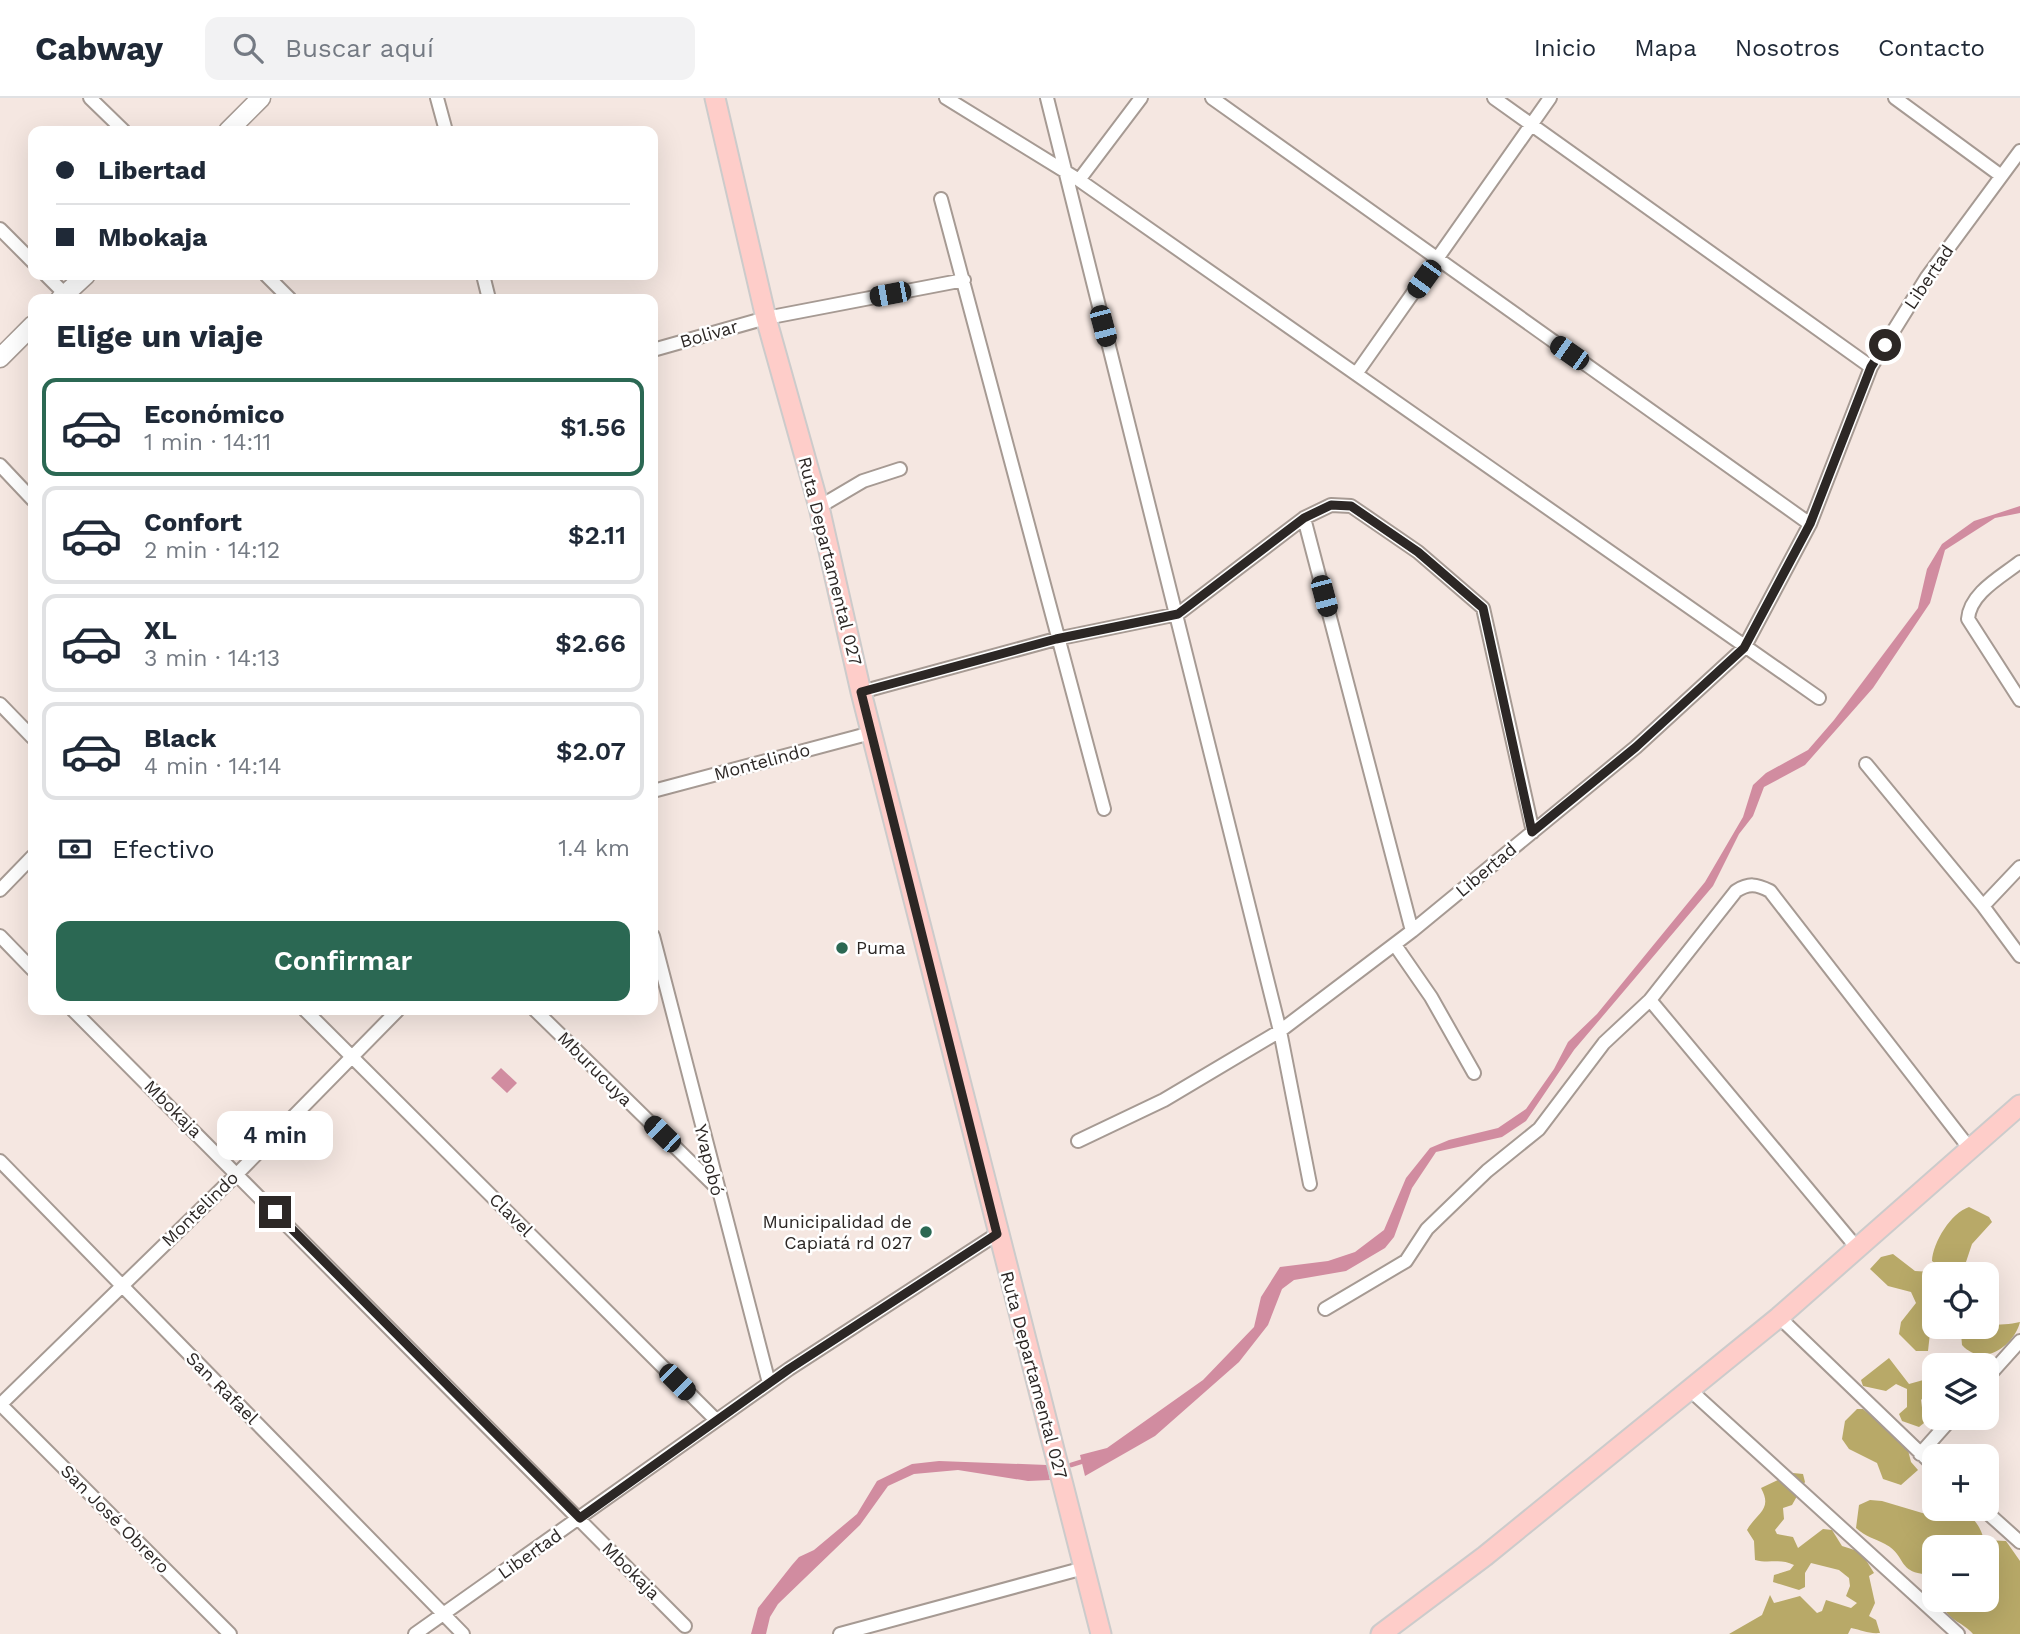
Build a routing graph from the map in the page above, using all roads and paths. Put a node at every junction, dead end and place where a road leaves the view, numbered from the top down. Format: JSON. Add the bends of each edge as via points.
{"nodes":[{"id":1,"x":90,"y":98,"type":"edge"},
{"id":2,"x":261,"y":98,"type":"edge"},
{"id":3,"x":437,"y":98,"type":"edge"},
{"id":4,"x":715,"y":98,"type":"edge"},
{"id":5,"x":946,"y":98,"type":"edge"},
{"id":6,"x":1047,"y":98,"type":"edge"},
{"id":7,"x":1142,"y":98,"type":"edge"},
{"id":8,"x":1212,"y":98,"type":"edge"},
{"id":9,"x":1494,"y":98,"type":"edge"},
{"id":10,"x":1550,"y":98,"type":"edge"},
{"id":11,"x":1895,"y":98,"type":"edge"},
{"id":12,"x":1532,"y":124,"type":"junction"},
{"id":13,"x":119,"y":126,"type":"edge"},
{"id":14,"x":233,"y":126,"type":"edge"},
{"id":15,"x":445,"y":126,"type":"edge"},
{"id":16,"x":2020,"y":151,"type":"edge"},
{"id":17,"x":1064,"y":173,"type":"junction"},
{"id":18,"x":2000,"y":175,"type":"junction"},
{"id":19,"x":1079,"y":180,"type":"junction"},
{"id":20,"x":941,"y":199,"type":"dead end"},
{"id":21,"x":0,"y":229,"type":"edge"},
{"id":22,"x":28,"y":257,"type":"edge"},
{"id":23,"x":1438,"y":260,"type":"junction"},
{"id":24,"x":50,"y":280,"type":"edge"},
{"id":25,"x":81,"y":280,"type":"edge"},
{"id":26,"x":271,"y":280,"type":"edge"},
{"id":27,"x":964,"y":280,"type":"junction"},
{"id":28,"x":62,"y":294,"type":"edge"},
{"id":29,"x":69,"y":294,"type":"edge"},
{"id":30,"x":285,"y":294,"type":"edge"},
{"id":31,"x":765,"y":318,"type":"junction"},
{"id":32,"x":28,"y":330,"type":"edge"},
{"id":33,"x":658,"y":350,"type":"edge"},
{"id":34,"x":0,"y":358,"type":"edge"},
{"id":35,"x":1871,"y":367,"type":"junction"},
{"id":36,"x":1356,"y":374,"type":"junction"},
{"id":37,"x":0,"y":466,"type":"edge"},
{"id":38,"x":901,"y":469,"type":"dead end"},
{"id":39,"x":28,"y":495,"type":"edge"},
{"id":40,"x":820,"y":507,"type":"junction"},
{"id":41,"x":1304,"y":518,"type":"junction"},
{"id":42,"x":1810,"y":524,"type":"junction"},
{"id":43,"x":2020,"y":562,"type":"edge"},
{"id":44,"x":1178,"y":614,"type":"junction"},
{"id":45,"x":1056,"y":639,"type":"junction"},
{"id":46,"x":1744,"y":648,"type":"junction"},
{"id":47,"x":861,"y":692,"type":"junction"},
{"id":48,"x":1819,"y":698,"type":"dead end"},
{"id":49,"x":2020,"y":700,"type":"edge"},
{"id":50,"x":0,"y":704,"type":"edge"},
{"id":51,"x":28,"y":733,"type":"edge"},
{"id":52,"x":871,"y":733,"type":"junction"},
{"id":53,"x":1866,"y":764,"type":"dead end"},
{"id":54,"x":658,"y":791,"type":"edge"},
{"id":55,"x":1104,"y":808,"type":"dead end"},
{"id":56,"x":1532,"y":832,"type":"junction"},
{"id":57,"x":28,"y":861,"type":"edge"},
{"id":58,"x":2020,"y":867,"type":"edge"},
{"id":59,"x":0,"y":890,"type":"edge"},
{"id":60,"x":1983,"y":906,"type":"junction"},
{"id":61,"x":1412,"y":931,"type":"junction"},
{"id":62,"x":0,"y":936,"type":"edge"},
{"id":63,"x":1395,"y":945,"type":"junction"},
{"id":64,"x":658,"y":956,"type":"edge"},
{"id":65,"x":2020,"y":956,"type":"edge"},
{"id":66,"x":28,"y":965,"type":"edge"},
{"id":67,"x":1650,"y":1000,"type":"junction"},
{"id":68,"x":78,"y":1015,"type":"edge"},
{"id":69,"x":310,"y":1015,"type":"edge"},
{"id":70,"x":393,"y":1015,"type":"edge"},
{"id":71,"x":540,"y":1015,"type":"edge"},
{"id":72,"x":1280,"y":1031,"type":"junction"},
{"id":73,"x":353,"y":1056,"type":"junction"},
{"id":74,"x":1474,"y":1073,"type":"dead end"},
{"id":75,"x":2018,"y":1109,"type":"edge"},
{"id":76,"x":1078,"y":1141,"type":"dead end"},
{"id":77,"x":1970,"y":1149,"type":"junction"},
{"id":78,"x":0,"y":1161,"type":"edge"},
{"id":79,"x":237,"y":1174,"type":"junction"},
{"id":80,"x":1310,"y":1184,"type":"dead end"},
{"id":81,"x":716,"y":1187,"type":"junction"},
{"id":82,"x":997,"y":1234,"type":"junction"},
{"id":83,"x":1857,"y":1248,"type":"junction"},
{"id":84,"x":120,"y":1285,"type":"junction"},
{"id":85,"x":1325,"y":1309,"type":"dead end"},
{"id":86,"x":1779,"y":1317,"type":"junction"},
{"id":87,"x":2020,"y":1341,"type":"edge"},
{"id":88,"x":1999,"y":1364,"type":"edge"},
{"id":89,"x":769,"y":1383,"type":"junction"},
{"id":90,"x":1689,"y":1390,"type":"junction"},
{"id":91,"x":0,"y":1404,"type":"edge"},
{"id":92,"x":716,"y":1420,"type":"junction"},
{"id":93,"x":1941,"y":1430,"type":"edge"},
{"id":94,"x":1920,"y":1454,"type":"joint"},
{"id":95,"x":580,"y":1518,"type":"junction"},
{"id":96,"x":1997,"y":1521,"type":"edge"},
{"id":97,"x":2020,"y":1542,"type":"edge"},
{"id":98,"x":1084,"y":1567,"type":"junction"},
{"id":99,"x":444,"y":1614,"type":"junction"},
{"id":100,"x":685,"y":1626,"type":"dead end"},
{"id":101,"x":230,"y":1634,"type":"edge"},
{"id":102,"x":415,"y":1634,"type":"edge"},
{"id":103,"x":463,"y":1634,"type":"edge"},
{"id":104,"x":840,"y":1634,"type":"edge"},
{"id":105,"x":1101,"y":1634,"type":"edge"},
{"id":106,"x":1381,"y":1634,"type":"edge"},
{"id":107,"x":1958,"y":1634,"type":"edge"}],
"edges":[{"from":1,"to":13,"type":"street"},
{"from":2,"to":14,"type":"street"},
{"from":3,"to":15,"type":"street"},
{"from":4,"to":31,"type":"main road","name":"Ruta Departamental 027"},
{"from":5,"to":17,"type":"street"},
{"from":6,"to":17,"type":"street"},
{"from":7,"to":19,"type":"street"},
{"from":8,"to":23,"type":"street"},
{"from":9,"to":12,"type":"street"},
{"from":10,"to":12,"type":"street"},
{"from":11,"to":18,"type":"street"},
{"from":12,"to":23,"type":"street"},
{"from":12,"to":35,"type":"street"},
{"from":16,"to":18,"type":"street","name":"Libertad"},
{"from":17,"to":19,"type":"street"},
{"from":17,"to":44,"type":"street"},
{"from":18,"to":35,"type":"street","name":"Libertad","via":[[1927,277]]},
{"from":19,"to":36,"type":"street"},
{"from":20,"to":27,"type":"street"},
{"from":21,"to":22,"type":"street"},
{"from":23,"to":36,"type":"street"},
{"from":23,"to":42,"type":"street"},
{"from":24,"to":28,"type":"street"},
{"from":25,"to":29,"type":"street"},
{"from":26,"to":30,"type":"street"},
{"from":27,"to":31,"type":"street","name":"Bolivar"},
{"from":27,"to":45,"type":"street"},
{"from":31,"to":33,"type":"street","name":"Bolivar"},
{"from":31,"to":40,"type":"main road","name":"Ruta Departamental 027"},
{"from":32,"to":34,"type":"street"},
{"from":35,"to":42,"type":"street","name":"Libertad"},
{"from":36,"to":46,"type":"street"},
{"from":37,"to":39,"type":"street"},
{"from":38,"to":40,"type":"street","via":[[863,481]]},
{"from":40,"to":47,"type":"main road","name":"Ruta Departamental 027"},
{"from":41,"to":44,"type":"street"},
{"from":41,"to":56,"type":"street","via":[[1331,505],[1351,506],[1478,600],[1488,623]]},
{"from":41,"to":61,"type":"street"},
{"from":42,"to":46,"type":"street","name":"Libertad"},
{"from":43,"to":49,"type":"street","via":[[1976,597],[1968,619]]},
{"from":44,"to":45,"type":"street"},
{"from":44,"to":72,"type":"street"},
{"from":45,"to":47,"type":"street"},
{"from":45,"to":55,"type":"street"},
{"from":46,"to":48,"type":"street"},
{"from":46,"to":56,"type":"street","name":"Libertad","via":[[1636,747]]},
{"from":47,"to":52,"type":"main road","name":"Ruta Departamental 027"},
{"from":50,"to":51,"type":"street"},
{"from":52,"to":54,"type":"street","name":"Montelindo"},
{"from":52,"to":82,"type":"main road","name":"Ruta Departamental 027"},
{"from":53,"to":60,"type":"street"},
{"from":56,"to":61,"type":"street","name":"Libertad"},
{"from":57,"to":59,"type":"street"},
{"from":58,"to":60,"type":"street"},
{"from":60,"to":65,"type":"street"},
{"from":61,"to":63,"type":"street","name":"Libertad"},
{"from":62,"to":66,"type":"street"},
{"from":63,"to":72,"type":"street","name":"Libertad"},
{"from":63,"to":74,"type":"street"},
{"from":64,"to":81,"type":"street","name":"Yvapobó"},
{"from":67,"to":77,"type":"street","via":[[1736,891],[1757,884],[1770,891]]},
{"from":67,"to":83,"type":"street"},
{"from":67,"to":85,"type":"street","via":[[1604,1043],[1539,1129],[1427,1229],[1406,1261]]},
{"from":68,"to":79,"type":"street","name":"Mbokaja"},
{"from":69,"to":73,"type":"street","name":"Clavel"},
{"from":70,"to":73,"type":"street","name":"Montelindo"},
{"from":71,"to":81,"type":"street","name":"Mburucuya"},
{"from":72,"to":76,"type":"street","name":"Libertad","via":[[1164,1100]]},
{"from":72,"to":80,"type":"street"},
{"from":73,"to":79,"type":"street","name":"Montelindo"},
{"from":73,"to":92,"type":"street","name":"Clavel"},
{"from":75,"to":77,"type":"main road"},
{"from":77,"to":83,"type":"main road"},
{"from":78,"to":84,"type":"street","name":"San Rafael"},
{"from":79,"to":84,"type":"street","name":"Montelindo"},
{"from":79,"to":95,"type":"street","name":"Mbokaja"},
{"from":81,"to":89,"type":"street","name":"Yvapobó"},
{"from":82,"to":89,"type":"street","name":"Libertad"},
{"from":82,"to":98,"type":"main road","name":"Ruta Departamental 027"},
{"from":83,"to":86,"type":"main road"},
{"from":84,"to":91,"type":"street","name":"Montelindo"},
{"from":84,"to":99,"type":"street","name":"San Rafael"},
{"from":86,"to":90,"type":"main road"},
{"from":86,"to":94,"type":"street"},
{"from":87,"to":88,"type":"street"},
{"from":89,"to":92,"type":"street","name":"Libertad"},
{"from":90,"to":106,"type":"main road"},
{"from":90,"to":107,"type":"street"},
{"from":91,"to":101,"type":"street","name":"San José Obrero"},
{"from":92,"to":95,"type":"street","name":"Libertad"},
{"from":93,"to":94,"type":"street"},
{"from":95,"to":99,"type":"street","name":"Libertad"},
{"from":95,"to":100,"type":"street","name":"Mbokaja"},
{"from":96,"to":97,"type":"street"},
{"from":98,"to":104,"type":"street"},
{"from":98,"to":105,"type":"main road","name":"Ruta Departamental 027"},
{"from":99,"to":102,"type":"street","name":"Libertad"},
{"from":99,"to":103,"type":"street","name":"San Rafael"}]}
